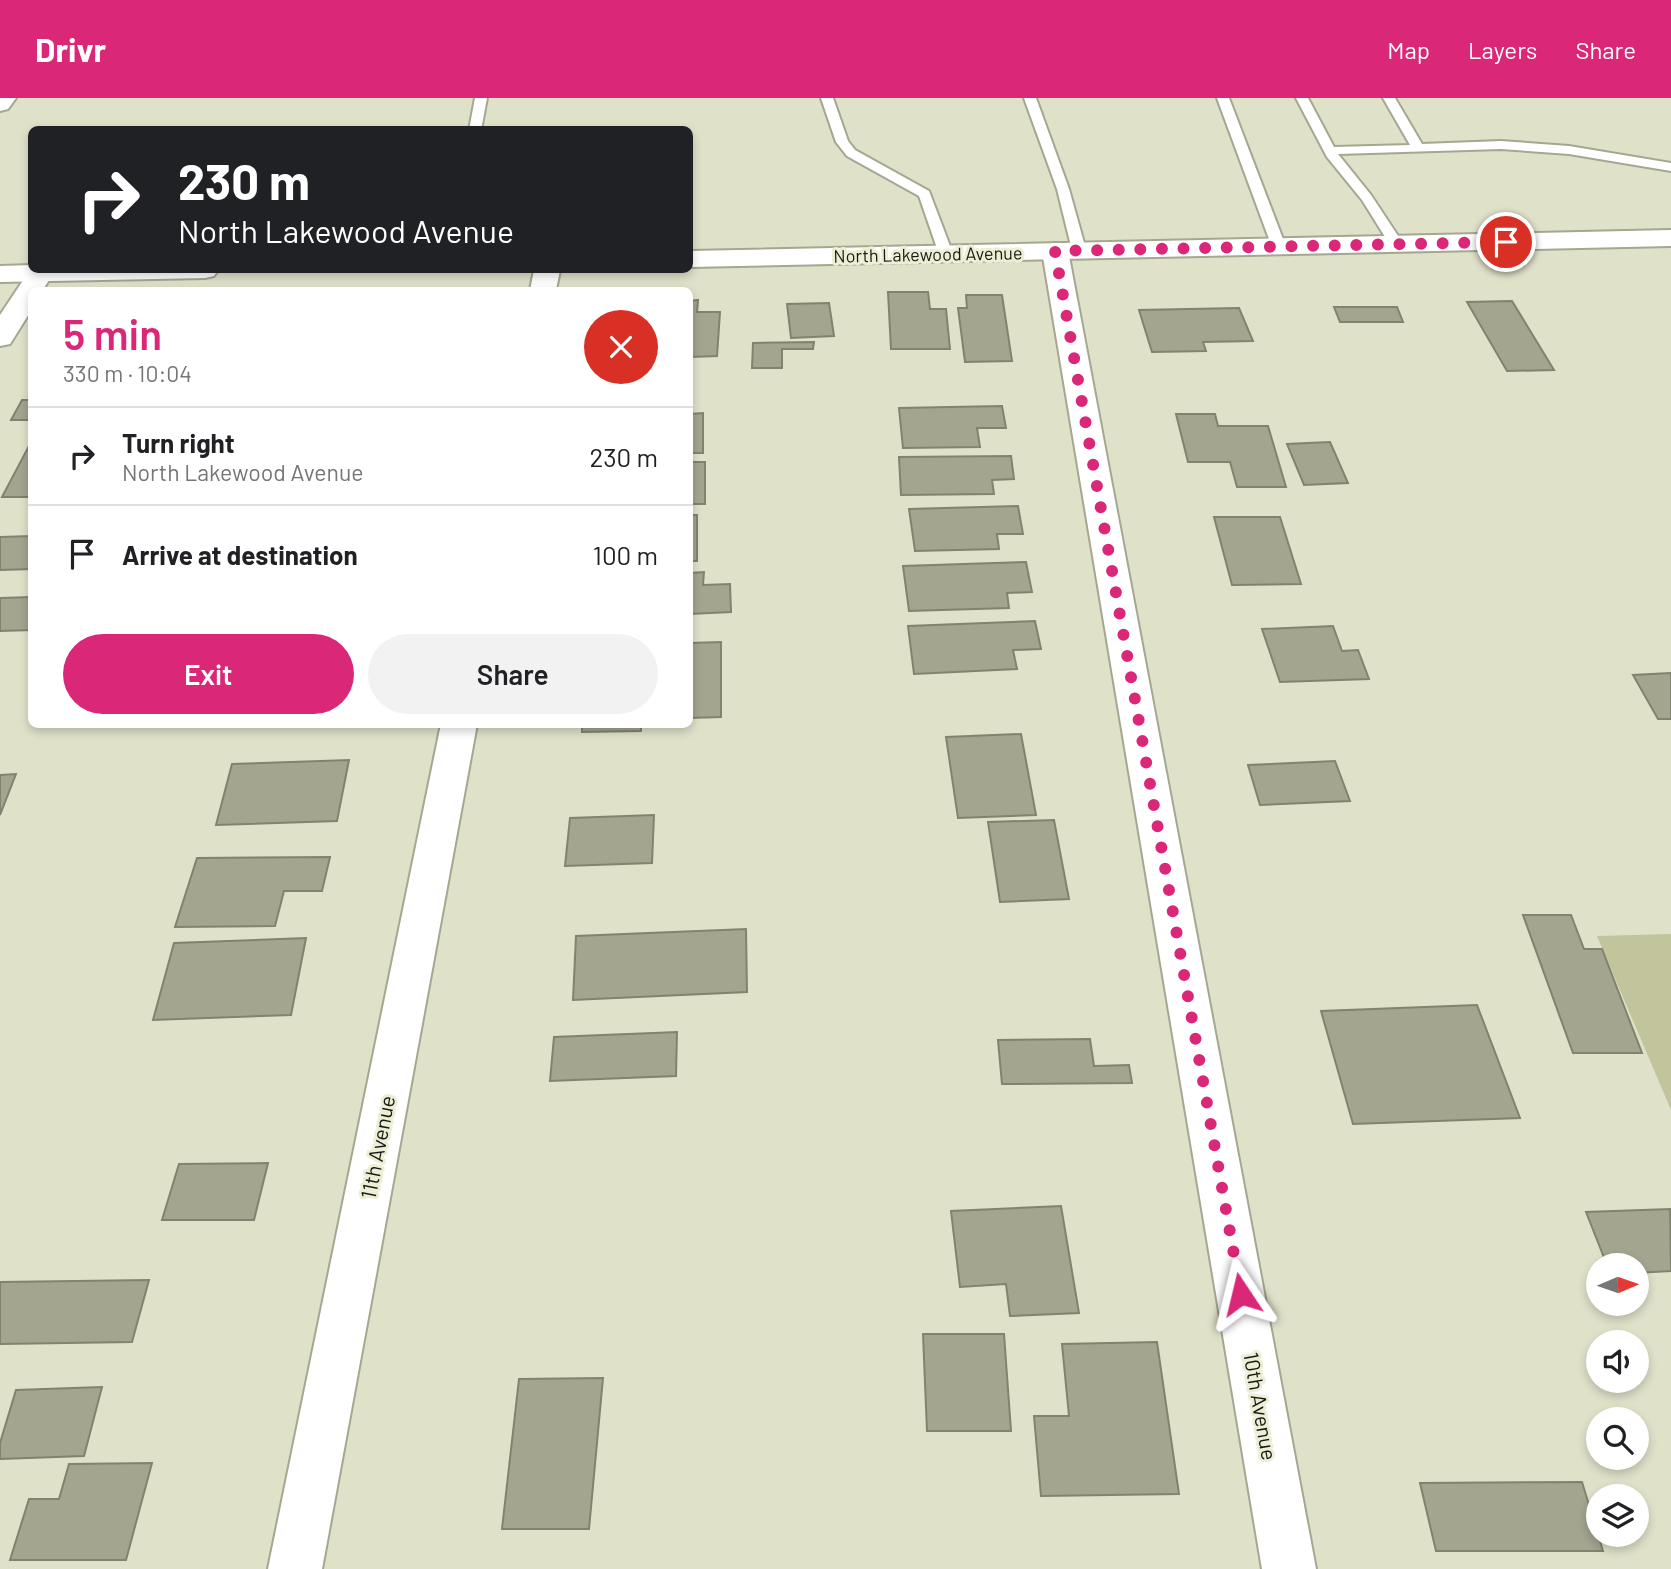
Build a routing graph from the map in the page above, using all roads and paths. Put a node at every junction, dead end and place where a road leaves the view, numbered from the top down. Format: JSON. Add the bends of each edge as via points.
{"nodes":[{"id":1,"x":4,"y":98,"type":"edge"},
{"id":2,"x":481,"y":98,"type":"edge"},
{"id":3,"x":827,"y":98,"type":"edge"},
{"id":4,"x":1030,"y":98,"type":"edge"},
{"id":5,"x":1223,"y":98,"type":"edge"},
{"id":6,"x":1302,"y":98,"type":"edge"},
{"id":7,"x":1389,"y":98,"type":"edge"},
{"id":8,"x":0,"y":104,"type":"edge"},
{"id":9,"x":476,"y":126,"type":"edge"},
{"id":10,"x":1419,"y":148,"type":"junction"},
{"id":11,"x":1330,"y":151,"type":"junction"},
{"id":12,"x":1671,"y":167,"type":"edge"},
{"id":13,"x":1671,"y":239,"type":"edge"},
{"id":14,"x":1397,"y":245,"type":"junction"},
{"id":15,"x":1279,"y":247,"type":"junction"},
{"id":16,"x":1067,"y":250,"type":"junction"},
{"id":17,"x":946,"y":254,"type":"junction"},
{"id":18,"x":693,"y":260,"type":"edge"},
{"id":19,"x":40,"y":273,"type":"joint"},
{"id":20,"x":0,"y":274,"type":"edge"},
{"id":21,"x":31,"y":287,"type":"edge"},
{"id":22,"x":28,"y":292,"type":"edge"},
{"id":23,"x":0,"y":338,"type":"edge"},
{"id":24,"x":458,"y":728,"type":"edge"},
{"id":25,"x":295,"y":1569,"type":"edge"},
{"id":26,"x":1289,"y":1569,"type":"edge"}],
"edges":[{"from":1,"to":8,"type":"street"},
{"from":2,"to":9,"type":"lane"},
{"from":3,"to":17,"type":"lane","via":[[850,153],[925,194]]},
{"from":4,"to":16,"type":"lane","via":[[1063,189]]},
{"from":5,"to":15,"type":"lane"},
{"from":6,"to":11,"type":"lane"},
{"from":7,"to":10,"type":"lane"},
{"from":10,"to":11,"type":"lane"},
{"from":10,"to":12,"type":"lane","via":[[1542,148]]},
{"from":11,"to":14,"type":"lane"},
{"from":13,"to":14,"type":"street","name":"North Lakewood Avenue"},
{"from":14,"to":15,"type":"street","name":"North Lakewood Avenue"},
{"from":15,"to":16,"type":"street","name":"North Lakewood Avenue"},
{"from":16,"to":17,"type":"street","name":"North Lakewood Avenue"},
{"from":16,"to":26,"type":"street","name":"10th Avenue"},
{"from":17,"to":18,"type":"street","name":"North Lakewood Avenue"},
{"from":19,"to":20,"type":"street"},
{"from":19,"to":21,"type":"street"},
{"from":22,"to":23,"type":"street"},
{"from":24,"to":25,"type":"street","name":"11th Avenue"}]}
